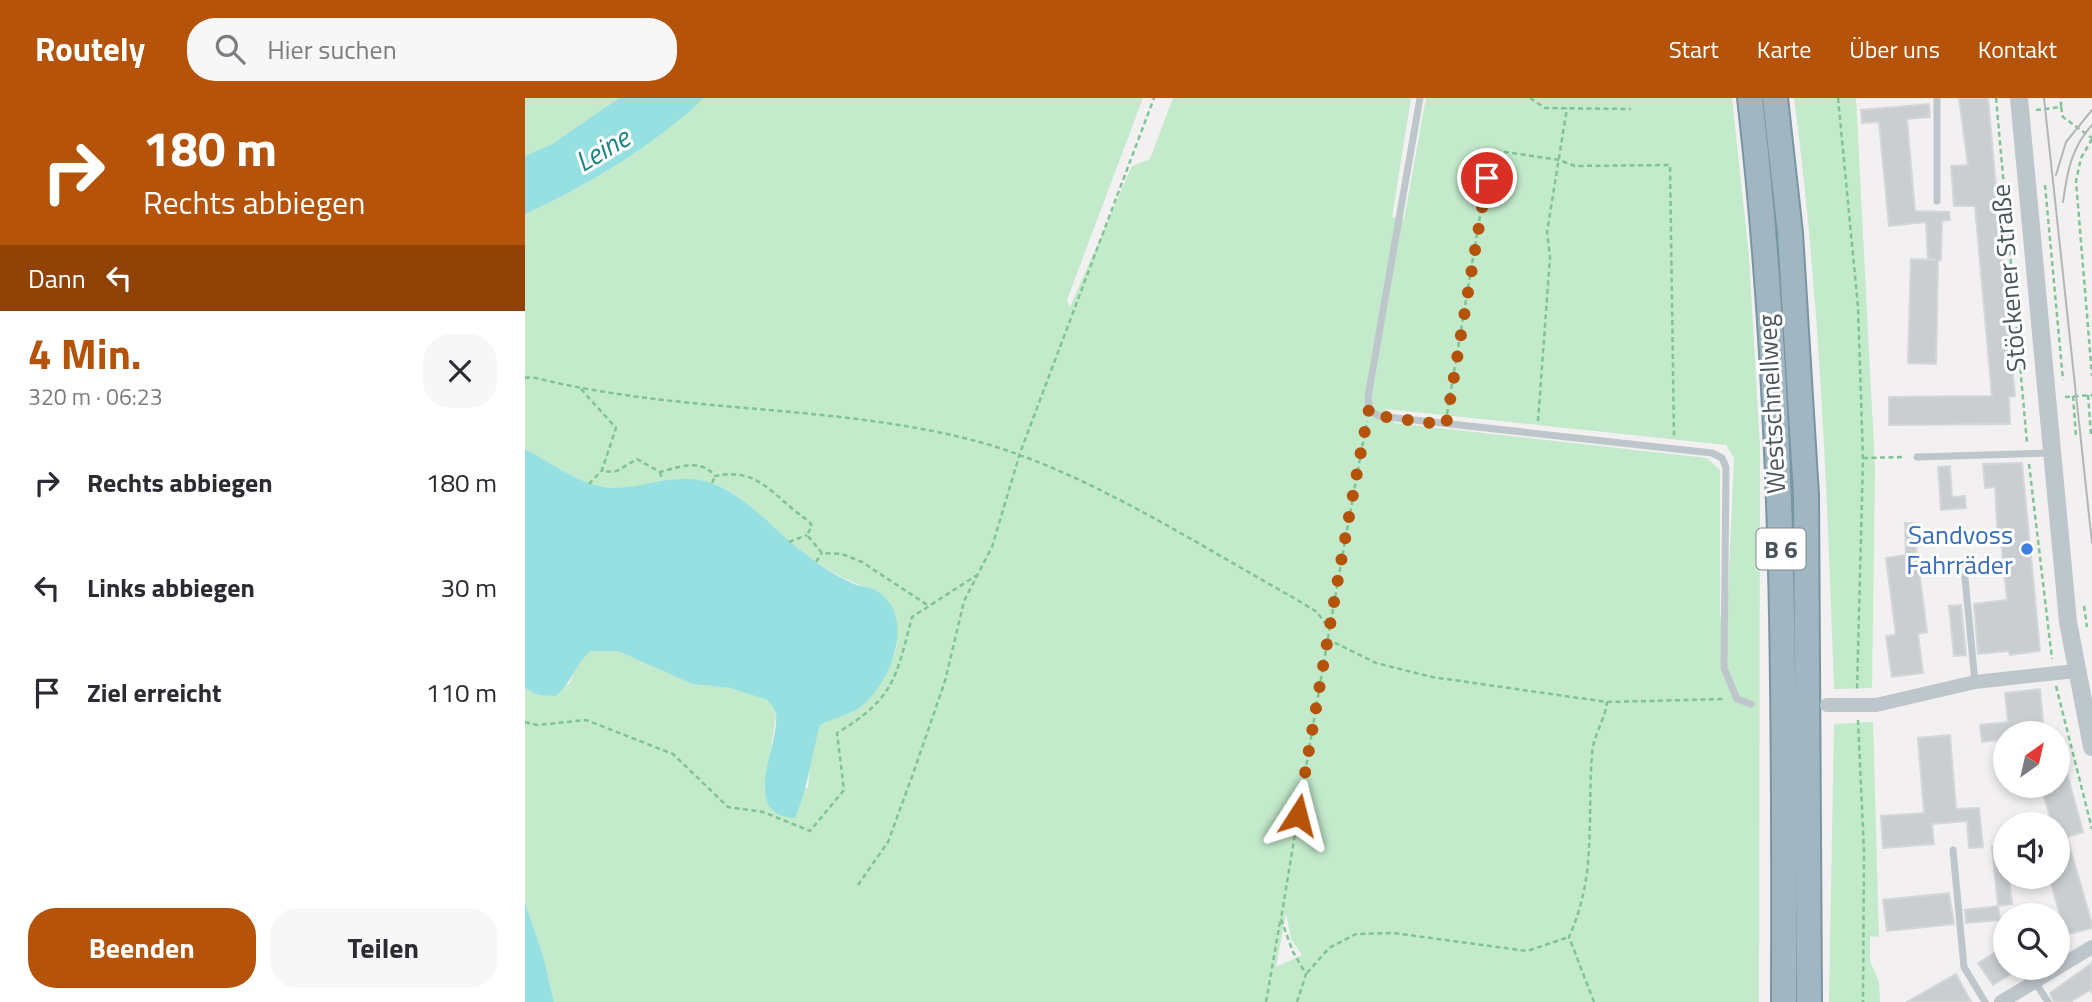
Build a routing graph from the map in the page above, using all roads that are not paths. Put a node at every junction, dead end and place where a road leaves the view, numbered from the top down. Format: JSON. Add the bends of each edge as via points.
{"nodes":[{"id":1,"x":1420,"y":98,"type":"edge"},
{"id":2,"x":1750,"y":98,"type":"edge"},
{"id":3,"x":1775,"y":98,"type":"edge"},
{"id":4,"x":1937,"y":98,"type":"edge"},
{"id":5,"x":2019,"y":98,"type":"edge"},
{"id":6,"x":1937,"y":201,"type":"dead end"},
{"id":7,"x":2050,"y":453,"type":"junction"},
{"id":8,"x":1917,"y":457,"type":"road end"},
{"id":9,"x":1964,"y":568,"type":"dead end"},
{"id":10,"x":2076,"y":671,"type":"junction"},
{"id":11,"x":1975,"y":682,"type":"junction"},
{"id":12,"x":1751,"y":704,"type":"dead end"},
{"id":13,"x":1827,"y":705,"type":"dead end"},
{"id":14,"x":2092,"y":747,"type":"edge"},
{"id":15,"x":1953,"y":850,"type":"dead end"},
{"id":16,"x":2092,"y":947,"type":"edge"},
{"id":17,"x":2035,"y":982,"type":"junction"},
{"id":18,"x":1784,"y":1002,"type":"edge"},
{"id":19,"x":1809,"y":1002,"type":"edge"},
{"id":20,"x":1985,"y":1002,"type":"edge"},
{"id":21,"x":2001,"y":1002,"type":"edge"},
{"id":22,"x":2047,"y":1002,"type":"edge"}],
"edges":[{"from":1,"to":12,"type":"lane","via":[[1369,409],[1378,416],[1712,453],[1722,458],[1726,467],[1724,668],[1737,699]]},
{"from":2,"to":18,"type":"highway","name":"Westschnellweg","number":"B 6","via":[[1778,432]]},
{"from":3,"to":19,"type":"highway","name":"Westschnellweg","number":"B 6","via":[[1791,246],[1806,495]]},
{"from":4,"to":6,"type":"lane"},
{"from":5,"to":7,"type":"street","name":"Stöckener Straße"},
{"from":7,"to":8,"type":"lane"},
{"from":7,"to":10,"type":"street","name":"Stöckener Straße"},
{"from":9,"to":11,"type":"lane"},
{"from":10,"to":11,"type":"street"},
{"from":10,"to":14,"type":"street","name":"Stöckener Straße"},
{"from":11,"to":13,"type":"street","via":[[1857,706]]},
{"from":15,"to":20,"type":"lane","via":[[1964,967]]},
{"from":16,"to":17,"type":"street"},
{"from":17,"to":21,"type":"street"},
{"from":17,"to":22,"type":"lane"}]}
